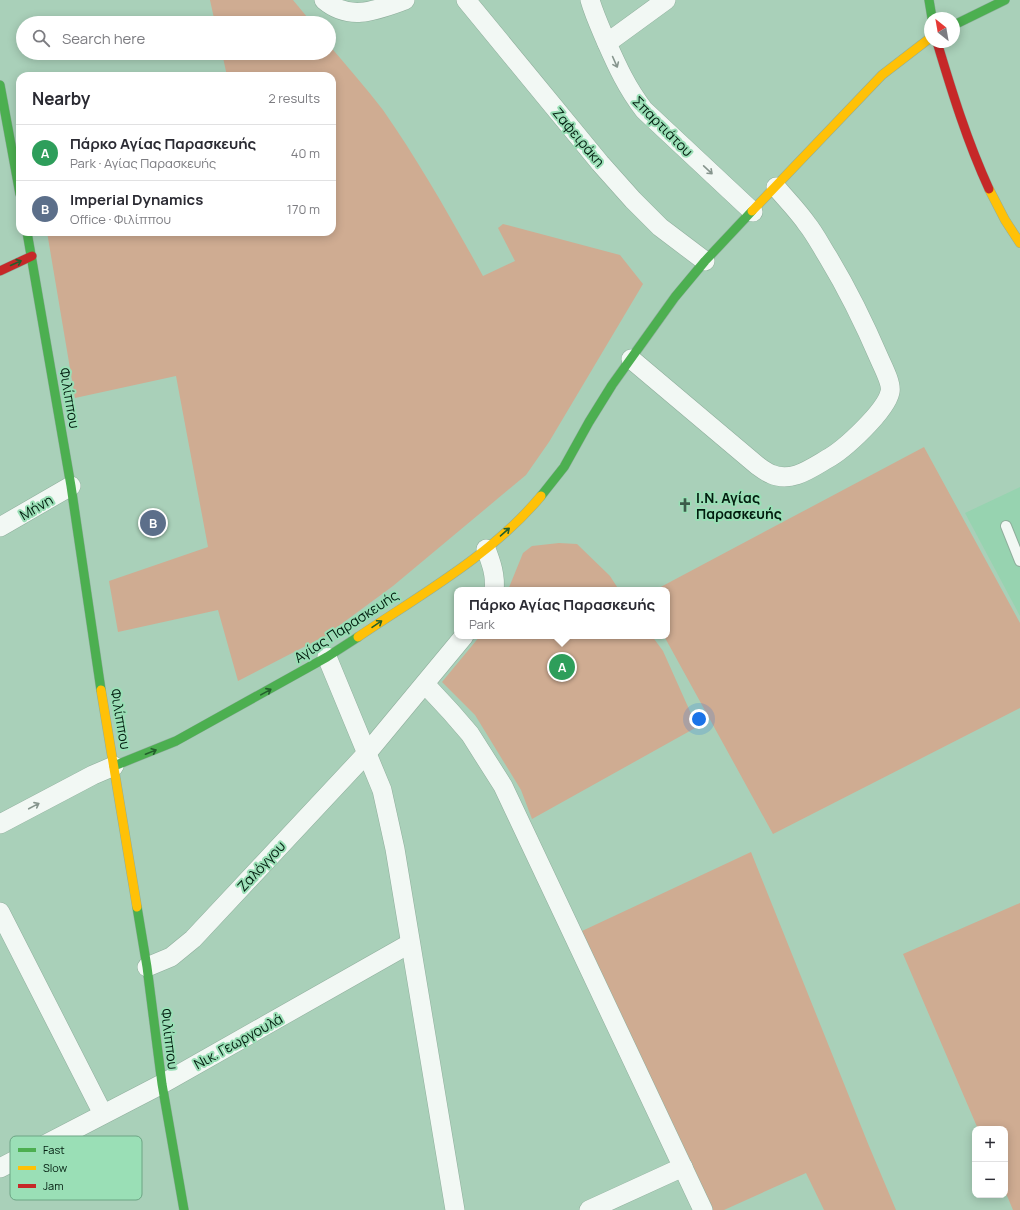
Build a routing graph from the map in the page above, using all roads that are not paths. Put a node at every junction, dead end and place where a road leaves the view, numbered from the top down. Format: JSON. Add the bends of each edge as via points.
{"nodes":[{"id":1,"x":324,"y":0,"type":"edge"},
{"id":2,"x":405,"y":0,"type":"edge"},
{"id":3,"x":466,"y":0,"type":"edge"},
{"id":4,"x":590,"y":0,"type":"edge"},
{"id":5,"x":666,"y":0,"type":"edge"},
{"id":6,"x":929,"y":0,"type":"edge"},
{"id":7,"x":1006,"y":0,"type":"edge"},
{"id":8,"x":931,"y":12,"type":"edge"},
{"id":9,"x":960,"y":23,"type":"edge"},
{"id":10,"x":924,"y":42,"type":"edge"},
{"id":11,"x":607,"y":43,"type":"junction"},
{"id":12,"x":939,"y":48,"type":"edge"},
{"id":13,"x":0,"y":85,"type":"edge"},
{"id":14,"x":16,"y":172,"type":"edge"},
{"id":15,"x":776,"y":187,"type":"junction"},
{"id":16,"x":753,"y":212,"type":"junction"},
{"id":17,"x":28,"y":236,"type":"edge"},
{"id":18,"x":1020,"y":243,"type":"edge"},
{"id":19,"x":32,"y":256,"type":"junction"},
{"id":20,"x":705,"y":261,"type":"junction"},
{"id":21,"x":0,"y":271,"type":"edge"},
{"id":22,"x":631,"y":359,"type":"junction"},
{"id":23,"x":71,"y":486,"type":"junction"},
{"id":24,"x":1006,"y":526,"type":"dead end"},
{"id":25,"x":0,"y":527,"type":"edge"},
{"id":26,"x":486,"y":549,"type":"junction"},
{"id":27,"x":1020,"y":561,"type":"edge"},
{"id":28,"x":494,"y":587,"type":"edge"},
{"id":29,"x":462,"y":639,"type":"edge"},
{"id":30,"x":327,"y":657,"type":"junction"},
{"id":31,"x":425,"y":684,"type":"junction"},
{"id":32,"x":367,"y":753,"type":"junction"},
{"id":33,"x":114,"y":766,"type":"junction"},
{"id":34,"x":0,"y":824,"type":"edge"},
{"id":35,"x":0,"y":912,"type":"edge"},
{"id":36,"x":410,"y":944,"type":"junction"},
{"id":37,"x":147,"y":967,"type":"junction"},
{"id":38,"x":162,"y":1084,"type":"junction"},
{"id":39,"x":102,"y":1114,"type":"junction"},
{"id":40,"x":60,"y":1136,"type":"edge"},
{"id":41,"x":10,"y":1163,"type":"edge"},
{"id":42,"x":682,"y":1167,"type":"junction"},
{"id":43,"x":0,"y":1168,"type":"edge"},
{"id":44,"x":184,"y":1210,"type":"edge"},
{"id":45,"x":454,"y":1210,"type":"edge"},
{"id":46,"x":588,"y":1210,"type":"edge"},
{"id":47,"x":702,"y":1210,"type":"edge"}],
"edges":[{"from":1,"to":2,"type":"street","via":[[333,6],[360,13]]},
{"from":3,"to":20,"type":"street","name":"Ζαφειράκη","via":[[633,200],[660,227]]},
{"from":4,"to":11,"type":"street","name":"Σπαρτιάτου"},
{"from":5,"to":11,"type":"street"},
{"from":6,"to":8,"type":"street"},
{"from":7,"to":9,"type":"street"},
{"from":10,"to":15,"type":"street","name":"Αγίας Παρασκευής","via":[[882,74]]},
{"from":11,"to":16,"type":"street","name":"Σπαρτιάτου","one_way":true,"via":[[631,94],[644,110]]},
{"from":12,"to":18,"type":"street","via":[[962,123],[984,179]]},
{"from":13,"to":14,"type":"street"},
{"from":15,"to":16,"type":"street","name":"Αγίας Παρασκευής"},
{"from":15,"to":22,"type":"street","via":[[808,224],[845,285],[887,375],[891,391],[876,416],[836,454],[792,477],[780,477],[758,466]]},
{"from":16,"to":20,"type":"street","name":"Αγίας Παρασκευής"},
{"from":17,"to":19,"type":"street","name":"Φιλίππου"},
{"from":21,"to":19,"type":"street","one_way":true},
{"from":19,"to":23,"type":"street","name":"Φιλίππου"},
{"from":20,"to":22,"type":"street","name":"Αγίας Παρασκευής","via":[[675,297]]},
{"from":26,"to":22,"type":"street","name":"Αγίας Παρασκευής","one_way":true,"via":[[539,498],[564,467],[589,422]]},
{"from":23,"to":25,"type":"street","name":"Μήνη"},
{"from":23,"to":33,"type":"street","name":"Φιλίππου"},
{"from":24,"to":27,"type":"lane"},
{"from":26,"to":28,"type":"street","via":[[492,564]]},
{"from":30,"to":26,"type":"street","name":"Αγίας Παρασκευής","one_way":true},
{"from":29,"to":31,"type":"street","name":"Ζαλόγγου"},
{"from":30,"to":32,"type":"street"},
{"from":33,"to":30,"type":"street","name":"Αγίας Παρασκευής","one_way":true,"via":[[176,741]]},
{"from":31,"to":32,"type":"street","name":"Ζαλόγγου"},
{"from":31,"to":42,"type":"street","via":[[470,734],[503,786]]},
{"from":32,"to":36,"type":"street","via":[[382,790],[395,849]]},
{"from":32,"to":37,"type":"street","name":"Ζαλόγγου","via":[[193,938],[171,956]]},
{"from":34,"to":33,"type":"street","one_way":true},
{"from":33,"to":37,"type":"street","name":"Φιλίππου"},
{"from":35,"to":39,"type":"street"},
{"from":36,"to":38,"type":"street","name":"Νικ. Γεωργουλά"},
{"from":36,"to":45,"type":"street"},
{"from":37,"to":38,"type":"street","name":"Φιλίππου"},
{"from":38,"to":39,"type":"street","name":"Νικ. Γεωργουλά"},
{"from":38,"to":44,"type":"street","name":"Φιλίππου"},
{"from":39,"to":40,"type":"street","name":"Νικ. Γεωργουλά"},
{"from":41,"to":43,"type":"street","name":"Νικ. Γεωργουλά"},
{"from":42,"to":46,"type":"street"},
{"from":42,"to":47,"type":"street"}]}
